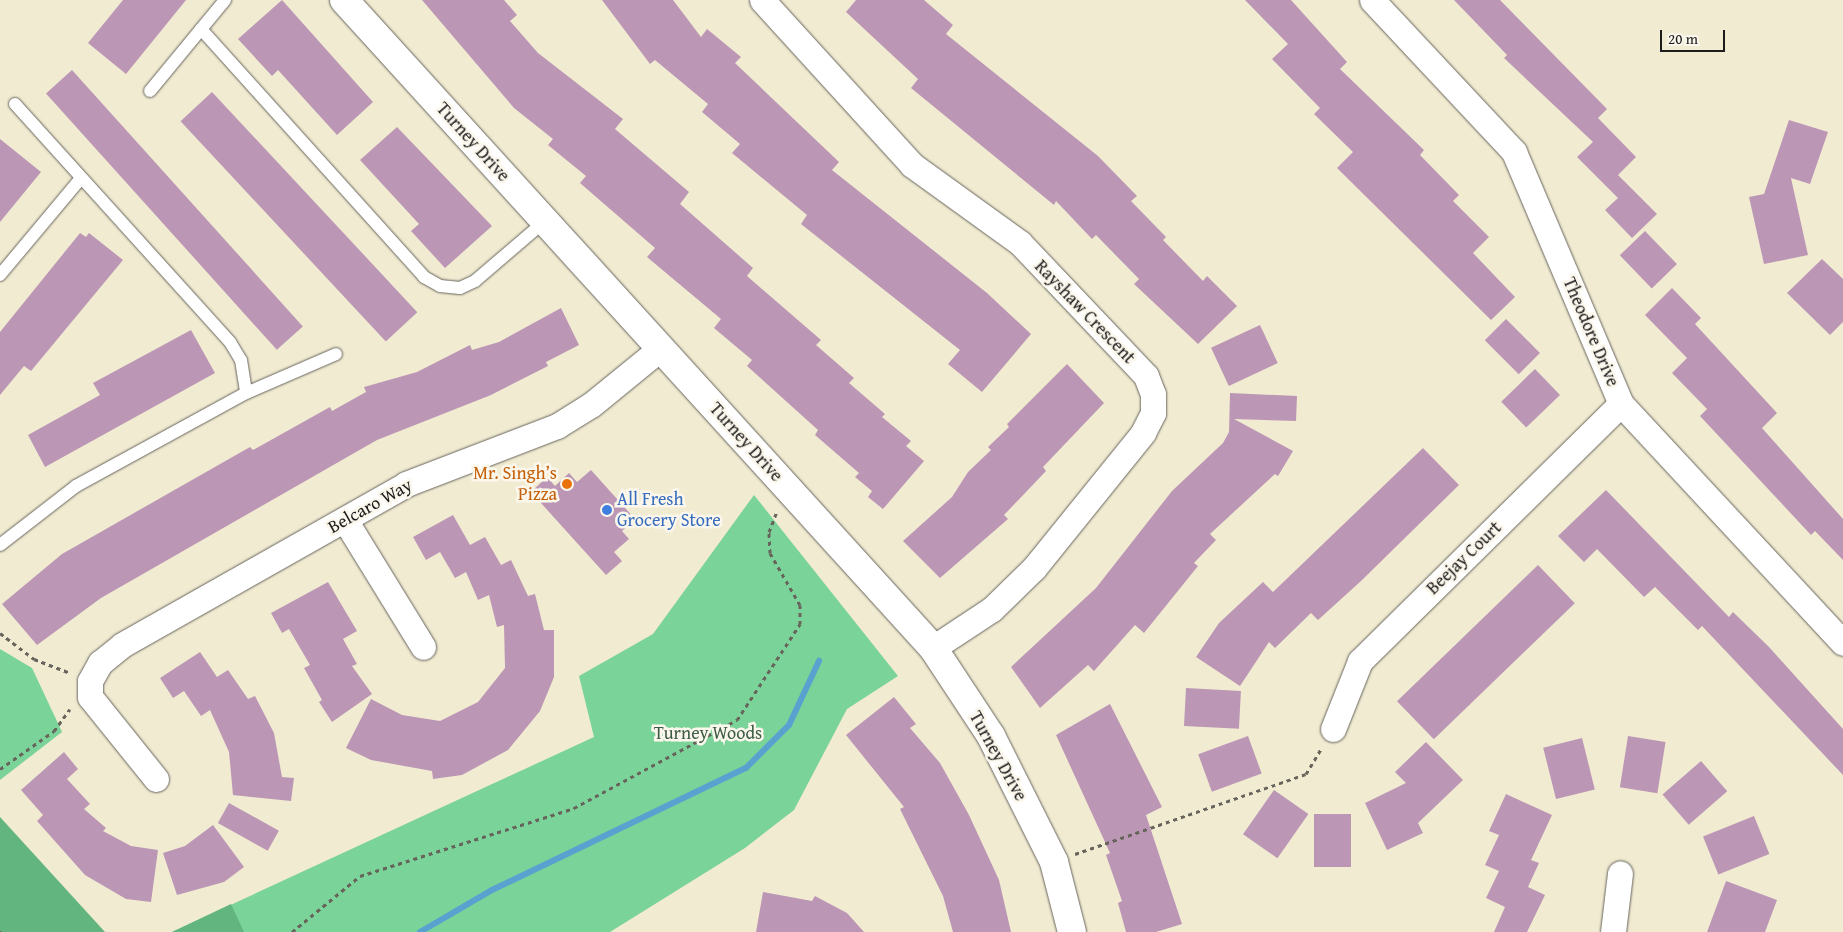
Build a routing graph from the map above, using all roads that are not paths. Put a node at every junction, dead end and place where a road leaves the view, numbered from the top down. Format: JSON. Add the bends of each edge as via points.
{"nodes":[{"id":1,"x":225,"y":0,"type":"edge"},
{"id":2,"x":344,"y":0,"type":"edge"},
{"id":3,"x":762,"y":0,"type":"edge"},
{"id":4,"x":1372,"y":0,"type":"edge"},
{"id":5,"x":201,"y":29,"type":"junction"},
{"id":6,"x":150,"y":91,"type":"dead end"},
{"id":7,"x":15,"y":104,"type":"dead end"},
{"id":8,"x":81,"y":178,"type":"junction"},
{"id":9,"x":545,"y":221,"type":"junction"},
{"id":10,"x":0,"y":275,"type":"edge"},
{"id":11,"x":661,"y":348,"type":"junction"},
{"id":12,"x":336,"y":354,"type":"dead end"},
{"id":13,"x":246,"y":393,"type":"junction"},
{"id":14,"x":1621,"y":404,"type":"junction"},
{"id":15,"x":345,"y":520,"type":"junction"},
{"id":16,"x":0,"y":545,"type":"edge"},
{"id":17,"x":1843,"y":643,"type":"edge"},
{"id":18,"x":423,"y":648,"type":"dead end"},
{"id":19,"x":934,"y":648,"type":"junction"},
{"id":20,"x":1333,"y":729,"type":"road end"},
{"id":21,"x":156,"y":779,"type":"dead end"},
{"id":22,"x":1620,"y":873,"type":"dead end"},
{"id":23,"x":1072,"y":932,"type":"edge"},
{"id":24,"x":1613,"y":932,"type":"edge"}],
"edges":[{"from":1,"to":5,"type":"lane"},
{"from":2,"to":9,"type":"street","name":"Turney Drive"},
{"from":3,"to":19,"type":"street","name":"Rayshaw Crescent","via":[[912,165],[1020,243],[1146,376],[1153,394],[1152,413],[1143,433],[1034,568],[992,609]]},
{"from":4,"to":14,"type":"street","name":"Theodore Drive","via":[[1514,152]]},
{"from":5,"to":6,"type":"lane"},
{"from":5,"to":9,"type":"lane","via":[[424,277],[440,286],[460,288],[475,281]]},
{"from":7,"to":8,"type":"lane"},
{"from":8,"to":10,"type":"lane"},
{"from":8,"to":13,"type":"lane","via":[[230,342],[241,360]]},
{"from":9,"to":11,"type":"street","name":"Turney Drive"},
{"from":11,"to":15,"type":"street","name":"Belcaro Way","via":[[598,400],[557,426],[406,484]]},
{"from":11,"to":19,"type":"street","name":"Turney Drive"},
{"from":12,"to":13,"type":"lane"},
{"from":13,"to":16,"type":"lane","via":[[76,486]]},
{"from":14,"to":17,"type":"street","name":"Theodore Drive"},
{"from":14,"to":20,"type":"street","name":"Beejay Court","via":[[1360,661]]},
{"from":15,"to":18,"type":"street"},
{"from":15,"to":21,"type":"street","name":"Belcaro Way","via":[[122,645],[100,663],[90,681],[90,697],[98,712]]},
{"from":19,"to":23,"type":"street","name":"Turney Drive","via":[[991,736],[1054,862]]},
{"from":22,"to":24,"type":"street"}]}
